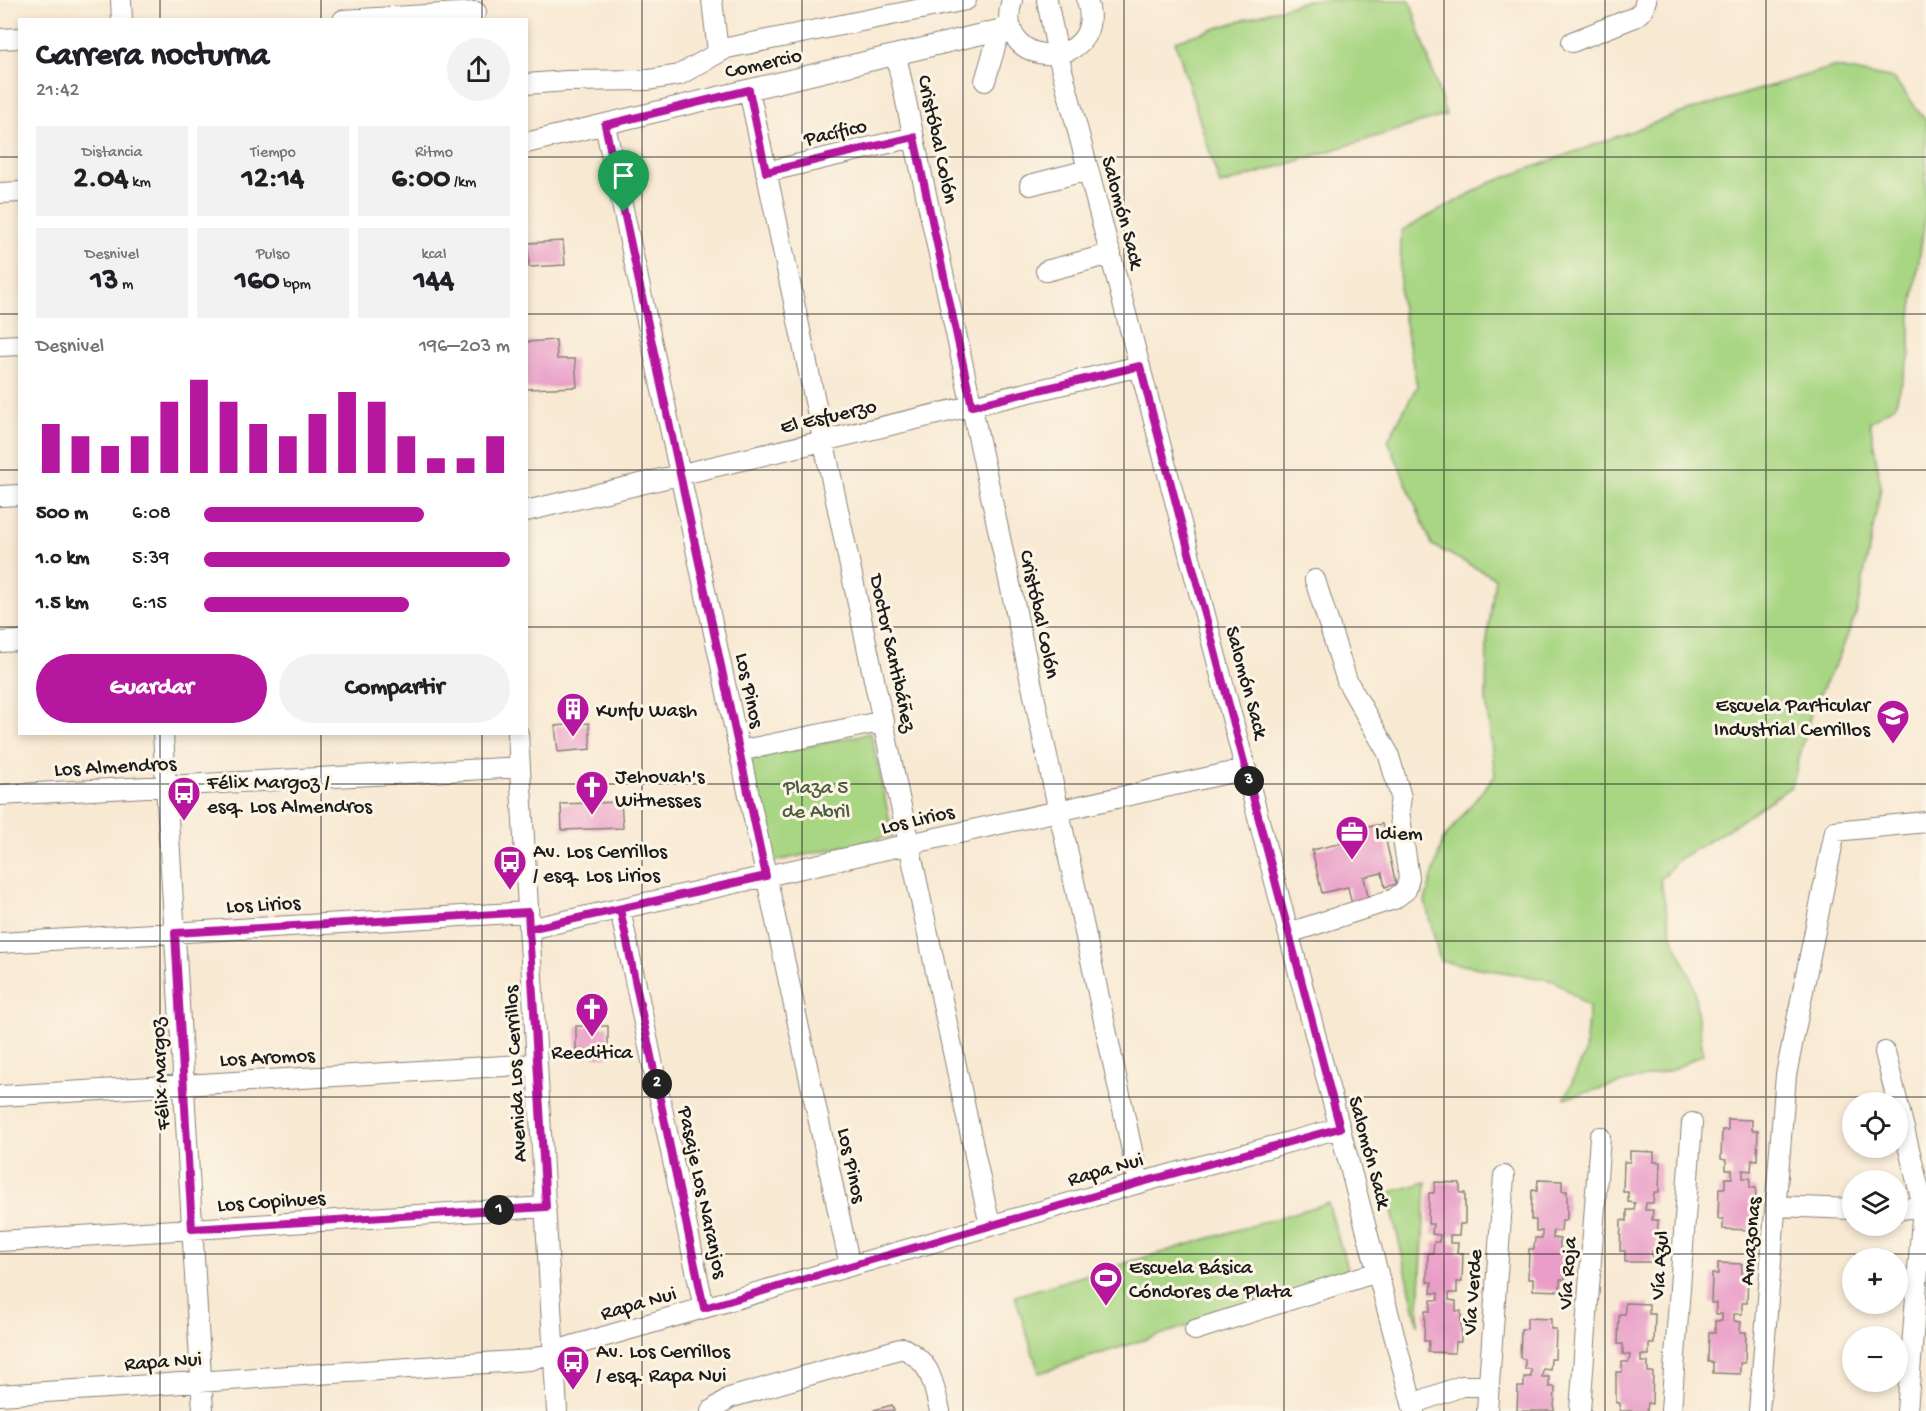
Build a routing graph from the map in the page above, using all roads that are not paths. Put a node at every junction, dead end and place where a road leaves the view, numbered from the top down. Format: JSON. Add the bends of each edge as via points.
{"nodes":[{"id":1,"x":121,"y":0,"type":"edge"},
{"id":2,"x":712,"y":0,"type":"edge"},
{"id":3,"x":966,"y":0,"type":"edge"},
{"id":4,"x":1012,"y":0,"type":"edge"},
{"id":5,"x":1047,"y":0,"type":"edge"},
{"id":6,"x":1646,"y":0,"type":"edge"},
{"id":7,"x":1093,"y":3,"type":"edge"},
{"id":8,"x":476,"y":10,"type":"edge"},
{"id":9,"x":122,"y":18,"type":"edge"},
{"id":10,"x":370,"y":18,"type":"edge"},
{"id":11,"x":1006,"y":29,"type":"junction"},
{"id":12,"x":18,"y":38,"type":"edge"},
{"id":13,"x":0,"y":39,"type":"edge"},
{"id":14,"x":1572,"y":42,"type":"dead end"},
{"id":15,"x":718,"y":52,"type":"junction"},
{"id":16,"x":896,"y":55,"type":"junction"},
{"id":17,"x":1058,"y":55,"type":"junction"},
{"id":18,"x":985,"y":81,"type":"dead end"},
{"id":19,"x":528,"y":84,"type":"edge"},
{"id":20,"x":749,"y":90,"type":"junction"},
{"id":21,"x":605,"y":125,"type":"junction"},
{"id":22,"x":914,"y":137,"type":"junction"},
{"id":23,"x":528,"y":143,"type":"edge"},
{"id":24,"x":1088,"y":170,"type":"junction"},
{"id":25,"x":766,"y":172,"type":"junction"},
{"id":26,"x":1030,"y":185,"type":"dead end"},
{"id":27,"x":18,"y":192,"type":"edge"},
{"id":28,"x":0,"y":193,"type":"edge"},
{"id":29,"x":1111,"y":254,"type":"junction"},
{"id":30,"x":1046,"y":271,"type":"dead end"},
{"id":31,"x":18,"y":345,"type":"edge"},
{"id":32,"x":0,"y":346,"type":"edge"},
{"id":33,"x":1140,"y":366,"type":"junction"},
{"id":34,"x":972,"y":406,"type":"junction"},
{"id":35,"x":824,"y":441,"type":"junction"},
{"id":36,"x":680,"y":475,"type":"junction"},
{"id":37,"x":18,"y":495,"type":"edge"},
{"id":38,"x":0,"y":496,"type":"edge"},
{"id":39,"x":528,"y":511,"type":"edge"},
{"id":40,"x":1315,"y":580,"type":"dead end"},
{"id":41,"x":18,"y":640,"type":"edge"},
{"id":42,"x":0,"y":642,"type":"edge"},
{"id":43,"x":884,"y":721,"type":"junction"},
{"id":44,"x":164,"y":735,"type":"edge"},
{"id":45,"x":518,"y":735,"type":"edge"},
{"id":46,"x":739,"y":751,"type":"junction"},
{"id":47,"x":520,"y":767,"type":"junction"},
{"id":48,"x":1246,"y":769,"type":"junction"},
{"id":49,"x":166,"y":786,"type":"junction"},
{"id":50,"x":0,"y":795,"type":"edge"},
{"id":51,"x":1059,"y":811,"type":"junction"},
{"id":52,"x":1926,"y":822,"type":"edge"},
{"id":53,"x":910,"y":844,"type":"junction"},
{"id":54,"x":766,"y":876,"type":"junction"},
{"id":55,"x":620,"y":909,"type":"junction"},
{"id":56,"x":529,"y":920,"type":"junction"},
{"id":57,"x":175,"y":933,"type":"junction"},
{"id":58,"x":1289,"y":933,"type":"junction"},
{"id":59,"x":0,"y":943,"type":"edge"},
{"id":60,"x":1885,"y":1052,"type":"dead end"},
{"id":61,"x":537,"y":1064,"type":"junction"},
{"id":62,"x":184,"y":1085,"type":"junction"},
{"id":63,"x":0,"y":1096,"type":"edge"},
{"id":64,"x":1692,"y":1123,"type":"dead end"},
{"id":65,"x":1340,"y":1128,"type":"junction"},
{"id":66,"x":1600,"y":1137,"type":"dead end"},
{"id":67,"x":1504,"y":1176,"type":"dead end"},
{"id":68,"x":1139,"y":1183,"type":"junction"},
{"id":69,"x":1776,"y":1206,"type":"junction"},
{"id":70,"x":1924,"y":1206,"type":"edge"},
{"id":71,"x":546,"y":1207,"type":"junction"},
{"id":72,"x":1908,"y":1208,"type":"edge"},
{"id":73,"x":1842,"y":1209,"type":"edge"},
{"id":74,"x":990,"y":1226,"type":"junction"},
{"id":75,"x":192,"y":1229,"type":"junction"},
{"id":76,"x":0,"y":1241,"type":"edge"},
{"id":77,"x":850,"y":1266,"type":"junction"},
{"id":78,"x":1377,"y":1272,"type":"junction"},
{"id":79,"x":704,"y":1308,"type":"junction"},
{"id":80,"x":1195,"y":1330,"type":"dead end"},
{"id":81,"x":554,"y":1353,"type":"junction"},
{"id":82,"x":201,"y":1381,"type":"junction"},
{"id":83,"x":1488,"y":1386,"type":"junction"},
{"id":84,"x":0,"y":1395,"type":"edge"},
{"id":85,"x":23,"y":1402,"type":"edge"},
{"id":86,"x":1413,"y":1408,"type":"edge"},
{"id":87,"x":203,"y":1411,"type":"edge"},
{"id":88,"x":557,"y":1411,"type":"edge"},
{"id":89,"x":711,"y":1411,"type":"edge"},
{"id":90,"x":940,"y":1411,"type":"edge"},
{"id":91,"x":1486,"y":1411,"type":"edge"},
{"id":92,"x":1580,"y":1411,"type":"edge"},
{"id":93,"x":1671,"y":1411,"type":"edge"},
{"id":94,"x":1759,"y":1411,"type":"edge"},
{"id":95,"x":1907,"y":1411,"type":"edge"}],
"edges":[{"from":1,"to":9,"type":"street"},
{"from":2,"to":15,"type":"street"},
{"from":3,"to":15,"type":"street"},
{"from":4,"to":11,"type":"street"},
{"from":5,"to":17,"type":"street","name":"Salomón Sack"},
{"from":6,"to":14,"type":"street","via":[[1635,17]]},
{"from":7,"to":17,"type":"street","via":[[1085,34],[1074,47]]},
{"from":8,"to":10,"type":"street"},
{"from":11,"to":16,"type":"street","name":"Comercio"},
{"from":11,"to":17,"type":"street","via":[[1026,48],[1041,55]]},
{"from":11,"to":18,"type":"street"},
{"from":12,"to":13,"type":"street"},
{"from":15,"to":19,"type":"street","via":[[680,75],[648,80]]},
{"from":16,"to":20,"type":"street","name":"Comercio"},
{"from":16,"to":22,"type":"street","name":"Cristóbal Colón"},
{"from":17,"to":24,"type":"street","name":"Salomón Sack"},
{"from":20,"to":21,"type":"street","name":"Comercio"},
{"from":20,"to":25,"type":"street","name":"Doctor Santibáñez"},
{"from":21,"to":23,"type":"street","name":"Comercio"},
{"from":21,"to":36,"type":"street","name":"Los Pinos"},
{"from":22,"to":25,"type":"street","name":"Pacífico"},
{"from":22,"to":34,"type":"street","name":"Cristóbal Colón"},
{"from":24,"to":26,"type":"street"},
{"from":24,"to":29,"type":"street","name":"Salomón Sack"},
{"from":25,"to":35,"type":"street","name":"Doctor Santibáñez"},
{"from":27,"to":28,"type":"street"},
{"from":29,"to":30,"type":"street"},
{"from":29,"to":33,"type":"street","name":"Salomón Sack"},
{"from":31,"to":32,"type":"street"},
{"from":33,"to":34,"type":"street","name":"El Esfuerzo"},
{"from":33,"to":48,"type":"street","name":"Salomón Sack"},
{"from":34,"to":35,"type":"street","name":"El Esfuerzo"},
{"from":34,"to":51,"type":"street","name":"Cristóbal Colón"},
{"from":35,"to":36,"type":"street","name":"El Esfuerzo"},
{"from":35,"to":43,"type":"street","name":"Doctor Santibáñez"},
{"from":36,"to":39,"type":"street","name":"El Esfuerzo"},
{"from":36,"to":46,"type":"street","name":"Los Pinos"},
{"from":37,"to":38,"type":"street"},
{"from":40,"to":58,"type":"street","via":[[1347,681],[1388,753],[1401,797],[1399,811],[1409,879],[1406,890],[1394,899]]},
{"from":41,"to":42,"type":"street"},
{"from":43,"to":46,"type":"street"},
{"from":43,"to":53,"type":"street","name":"Doctor Santibáñez"},
{"from":44,"to":49,"type":"street","name":"Félix Margoz"},
{"from":45,"to":47,"type":"street","name":"Avenida Los Cerrillos"},
{"from":46,"to":54,"type":"street","name":"Los Pinos"},
{"from":47,"to":49,"type":"street","name":"Los Almendros"},
{"from":47,"to":56,"type":"street","name":"Avenida Los Cerrillos"},
{"from":48,"to":51,"type":"street","name":"Los Lirios"},
{"from":48,"to":58,"type":"street","name":"Salomón Sack"},
{"from":49,"to":50,"type":"street","name":"Los Almendros"},
{"from":49,"to":57,"type":"street","name":"Félix Margoz"},
{"from":51,"to":53,"type":"street","name":"Los Lirios"},
{"from":51,"to":68,"type":"street","name":"Cristóbal Colón"},
{"from":52,"to":69,"type":"street","name":"Amazonas","via":[[1835,831],[1786,1075]]},
{"from":53,"to":54,"type":"street","name":"Los Lirios"},
{"from":53,"to":74,"type":"street","name":"Doctor Santibáñez"},
{"from":54,"to":55,"type":"street","name":"Los Lirios"},
{"from":54,"to":77,"type":"street","name":"Los Pinos"},
{"from":55,"to":56,"type":"street","name":"Los Lirios"},
{"from":55,"to":79,"type":"street","name":"Pasaje Los Naranjos"},
{"from":56,"to":57,"type":"street","name":"Los Lirios"},
{"from":56,"to":61,"type":"street","name":"Avenida Los Cerrillos"},
{"from":57,"to":59,"type":"street","name":"Los Lirios"},
{"from":57,"to":62,"type":"street","name":"Félix Margoz"},
{"from":58,"to":65,"type":"street","name":"Salomón Sack"},
{"from":60,"to":70,"type":"street"},
{"from":61,"to":62,"type":"street","name":"Los Aromos"},
{"from":61,"to":71,"type":"street","name":"Avenida Los Cerrillos"},
{"from":62,"to":63,"type":"street","name":"Los Aromos"},
{"from":62,"to":75,"type":"street","name":"Félix Margoz"},
{"from":64,"to":93,"type":"street","name":"Vía Azul"},
{"from":65,"to":68,"type":"street","name":"Rapa Nui"},
{"from":65,"to":78,"type":"street","name":"Salomón Sack"},
{"from":66,"to":92,"type":"street","name":"Vía Roja"},
{"from":67,"to":83,"type":"street","name":"Vía Verde"},
{"from":68,"to":74,"type":"street","name":"Rapa Nui"},
{"from":69,"to":73,"type":"street"},
{"from":69,"to":94,"type":"street","name":"Amazonas"},
{"from":70,"to":72,"type":"street"},
{"from":70,"to":95,"type":"street"},
{"from":71,"to":75,"type":"street","name":"Los Copihues"},
{"from":71,"to":81,"type":"street","name":"Avenida Los Cerrillos"},
{"from":74,"to":77,"type":"street","name":"Rapa Nui"},
{"from":75,"to":76,"type":"street","name":"Los Copihues"},
{"from":75,"to":82,"type":"street","name":"Félix Margoz"},
{"from":77,"to":79,"type":"street","name":"Rapa Nui"},
{"from":78,"to":80,"type":"street"},
{"from":78,"to":86,"type":"street","name":"Salomón Sack"},
{"from":79,"to":81,"type":"street","name":"Rapa Nui"},
{"from":81,"to":82,"type":"street","name":"Rapa Nui","via":[[521,1361]]},
{"from":81,"to":88,"type":"street","name":"Avenida Los Cerrillos"},
{"from":82,"to":85,"type":"street","name":"Rapa Nui"},
{"from":82,"to":87,"type":"street","name":"Félix Margoz"},
{"from":83,"to":86,"type":"street","via":[[1462,1386]]},
{"from":83,"to":91,"type":"street","name":"Vía Verde"},
{"from":84,"to":85,"type":"street","name":"Rapa Nui"},
{"from":89,"to":90,"type":"street","via":[[729,1398],[903,1348],[918,1356],[929,1371]]}]}
